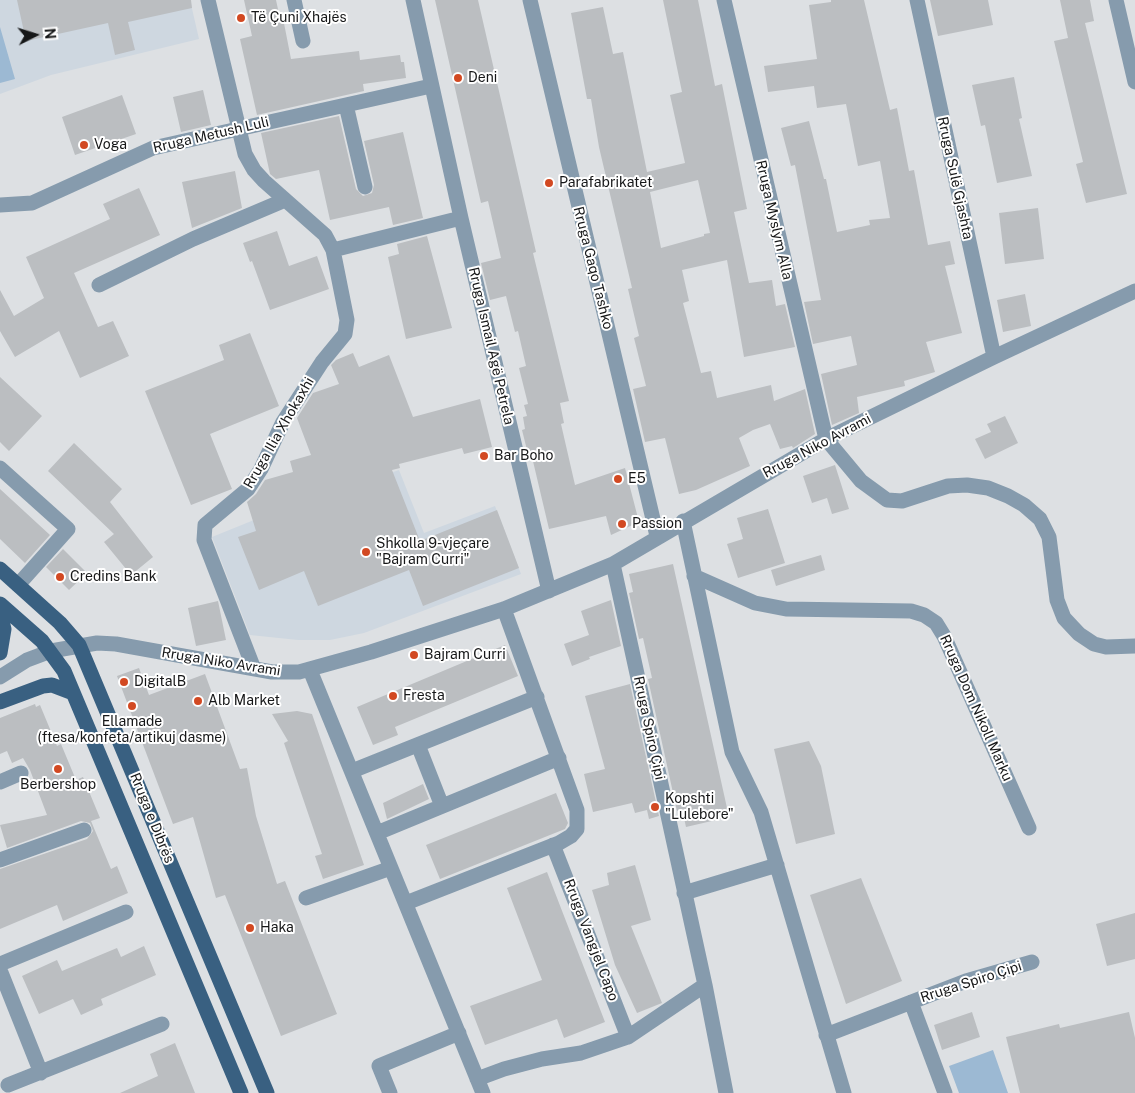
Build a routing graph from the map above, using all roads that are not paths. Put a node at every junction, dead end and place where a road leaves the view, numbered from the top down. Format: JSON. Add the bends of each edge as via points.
{"nodes":[{"id":1,"x":208,"y":0,"type":"edge"},
{"id":2,"x":294,"y":0,"type":"edge"},
{"id":3,"x":413,"y":0,"type":"edge"},
{"id":4,"x":530,"y":0,"type":"edge"},
{"id":5,"x":724,"y":0,"type":"edge"},
{"id":6,"x":917,"y":0,"type":"edge"},
{"id":7,"x":1116,"y":0,"type":"edge"},
{"id":8,"x":303,"y":41,"type":"dead end"},
{"id":9,"x":1135,"y":82,"type":"edge"},
{"id":10,"x":431,"y":86,"type":"junction"},
{"id":11,"x":346,"y":105,"type":"junction"},
{"id":12,"x":239,"y":129,"type":"junction"},
{"id":13,"x":365,"y":187,"type":"dead end"},
{"id":14,"x":285,"y":200,"type":"junction"},
{"id":15,"x":0,"y":205,"type":"edge"},
{"id":16,"x":461,"y":218,"type":"junction"},
{"id":17,"x":333,"y":250,"type":"junction"},
{"id":18,"x":99,"y":285,"type":"dead end"},
{"id":19,"x":1135,"y":291,"type":"edge"},
{"id":20,"x":994,"y":356,"type":"junction"},
{"id":21,"x":826,"y":439,"type":"junction"},
{"id":22,"x":0,"y":468,"type":"edge"},
{"id":23,"x":683,"y":521,"type":"junction"},
{"id":24,"x":657,"y":536,"type":"junction"},
{"id":25,"x":613,"y":564,"type":"junction"},
{"id":26,"x":0,"y":569,"type":"edge"},
{"id":27,"x":694,"y":576,"type":"junction"},
{"id":28,"x":18,"y":585,"type":"junction"},
{"id":29,"x":548,"y":591,"type":"junction"},
{"id":30,"x":0,"y":604,"type":"edge"},
{"id":31,"x":504,"y":609,"type":"junction"},
{"id":32,"x":0,"y":613,"type":"edge"},
{"id":33,"x":79,"y":645,"type":"junction"},
{"id":34,"x":1135,"y":646,"type":"edge"},
{"id":35,"x":51,"y":651,"type":"junction"},
{"id":36,"x":0,"y":653,"type":"edge"},
{"id":37,"x":254,"y":669,"type":"junction"},
{"id":38,"x":310,"y":670,"type":"junction"},
{"id":39,"x":0,"y":677,"type":"edge"},
{"id":40,"x":73,"y":693,"type":"junction"},
{"id":41,"x":537,"y":697,"type":"junction"},
{"id":42,"x":0,"y":702,"type":"edge"},
{"id":43,"x":418,"y":745,"type":"junction"},
{"id":44,"x":559,"y":758,"type":"junction"},
{"id":45,"x":352,"y":771,"type":"junction"},
{"id":46,"x":21,"y":773,"type":"dead end"},
{"id":47,"x":0,"y":782,"type":"edge"},
{"id":48,"x":442,"y":806,"type":"junction"},
{"id":49,"x":1029,"y":828,"type":"dead end"},
{"id":50,"x":84,"y":830,"type":"dead end"},
{"id":51,"x":377,"y":833,"type":"junction"},
{"id":52,"x":553,"y":845,"type":"junction"},
{"id":53,"x":0,"y":860,"type":"edge"},
{"id":54,"x":777,"y":865,"type":"junction"},
{"id":55,"x":391,"y":868,"type":"junction"},
{"id":56,"x":684,"y":893,"type":"junction"},
{"id":57,"x":306,"y":898,"type":"dead end"},
{"id":58,"x":406,"y":904,"type":"junction"},
{"id":59,"x":126,"y":912,"type":"dead end"},
{"id":60,"x":1032,"y":962,"type":"dead end"},
{"id":61,"x":0,"y":964,"type":"edge"},
{"id":62,"x":0,"y":970,"type":"edge"},
{"id":63,"x":705,"y":985,"type":"junction"},
{"id":64,"x":918,"y":999,"type":"junction"},
{"id":65,"x":162,"y":1024,"type":"dead end"},
{"id":66,"x":459,"y":1033,"type":"junction"},
{"id":67,"x":826,"y":1035,"type":"junction"},
{"id":68,"x":628,"y":1037,"type":"junction"},
{"id":69,"x":41,"y":1073,"type":"junction"},
{"id":70,"x":8,"y":1085,"type":"dead end"},
{"id":71,"x":480,"y":1086,"type":"edge"},
{"id":72,"x":241,"y":1093,"type":"edge"},
{"id":73,"x":266,"y":1093,"type":"edge"},
{"id":74,"x":390,"y":1093,"type":"edge"},
{"id":75,"x":726,"y":1093,"type":"edge"},
{"id":76,"x":844,"y":1093,"type":"edge"},
{"id":77,"x":945,"y":1093,"type":"edge"}],
"edges":[{"from":1,"to":12,"type":"street","name":"Rruga Ilia Xhokaxhi"},
{"from":2,"to":8,"type":"street"},
{"from":3,"to":10,"type":"street","name":"Rruga Ismail Agë Petrela"},
{"from":4,"to":24,"type":"street","name":"Rruga Gaqo Tashko"},
{"from":5,"to":21,"type":"street","name":"Rruga Myslym Alla"},
{"from":6,"to":20,"type":"street","name":"Rruga Sulë Gjashta"},
{"from":7,"to":9,"type":"street"},
{"from":10,"to":11,"type":"street","name":"Rruga Metush Luli"},
{"from":10,"to":16,"type":"street","name":"Rruga Ismail Agë Petrela"},
{"from":11,"to":12,"type":"street","name":"Rruga Metush Luli"},
{"from":11,"to":13,"type":"street"},
{"from":12,"to":14,"type":"street","name":"Rruga Ilia Xhokaxhi","via":[[245,154],[254,170]]},
{"from":12,"to":15,"type":"street","name":"Rruga Metush Luli","via":[[137,153],[32,203]]},
{"from":14,"to":17,"type":"street","name":"Rruga Ilia Xhokaxhi","via":[[325,235]]},
{"from":14,"to":18,"type":"street","via":[[193,239]]},
{"from":16,"to":17,"type":"street"},
{"from":16,"to":29,"type":"street","name":"Rruga Ismail Agë Petrela"},
{"from":17,"to":37,"type":"street","name":"Rruga Ilia Xhokaxhi","via":[[347,320],[344,334],[283,422],[248,490],[205,525],[204,540]]},
{"from":19,"to":20,"type":"street","name":"Rruga Niko Avrami"},
{"from":20,"to":21,"type":"street","name":"Rruga Niko Avrami"},
{"from":21,"to":23,"type":"street","name":"Rruga Niko Avrami"},
{"from":21,"to":34,"type":"street","via":[[861,481],[887,500],[902,502],[948,486],[967,485],[988,488],[1024,505],[1040,519],[1049,537],[1057,600],[1064,618],[1094,644]]},
{"from":22,"to":28,"type":"street","via":[[68,529]]},
{"from":23,"to":24,"type":"street","name":"Rruga Niko Avrami"},
{"from":23,"to":27,"type":"street"},
{"from":24,"to":25,"type":"street","name":"Rruga Niko Avrami"},
{"from":25,"to":29,"type":"street","name":"Rruga Niko Avrami"},
{"from":25,"to":56,"type":"street","name":"Rruga Spiro Çipi"},
{"from":26,"to":28,"type":"main road","name":"Rruga e Dibrës"},
{"from":27,"to":49,"type":"street","name":"Rruga Dom Nikoll Marku","via":[[754,603],[786,609],[911,611],[936,623]]},
{"from":27,"to":54,"type":"street","via":[[732,752],[761,812]]},
{"from":28,"to":33,"type":"main road","name":"Rruga e Dibrës"},
{"from":29,"to":31,"type":"street","name":"Rruga Niko Avrami"},
{"from":30,"to":35,"type":"main road","name":"Rruga e Dibrës"},
{"from":31,"to":38,"type":"street","name":"Rruga Niko Avrami"},
{"from":31,"to":41,"type":"street"},
{"from":32,"to":36,"type":"main road","via":[[4,629]]},
{"from":33,"to":35,"type":"street","name":"Rruga Niko Avrami"},
{"from":33,"to":37,"type":"street","name":"Rruga Niko Avrami","via":[[116,644]]},
{"from":33,"to":73,"type":"main road","name":"Rruga e Dibrës"},
{"from":35,"to":39,"type":"street","name":"Rruga Niko Avrami","via":[[27,660]]},
{"from":35,"to":40,"type":"main road","name":"Rruga e Dibrës"},
{"from":37,"to":38,"type":"street","name":"Rruga Niko Avrami","via":[[287,673]]},
{"from":38,"to":45,"type":"street"},
{"from":40,"to":42,"type":"main road","via":[[52,685],[43,686]]},
{"from":40,"to":72,"type":"main road","name":"Rruga e Dibrës"},
{"from":41,"to":43,"type":"street"},
{"from":41,"to":44,"type":"street"},
{"from":43,"to":45,"type":"street"},
{"from":43,"to":48,"type":"street"},
{"from":44,"to":48,"type":"street"},
{"from":44,"to":52,"type":"street","via":[[578,819],[572,836]]},
{"from":45,"to":51,"type":"street"},
{"from":46,"to":47,"type":"street"},
{"from":48,"to":51,"type":"street"},
{"from":50,"to":53,"type":"street"},
{"from":51,"to":55,"type":"street"},
{"from":52,"to":58,"type":"street"},
{"from":52,"to":68,"type":"street","name":"Rruga Vangjel Capo"},
{"from":54,"to":56,"type":"street"},
{"from":54,"to":67,"type":"street"},
{"from":55,"to":57,"type":"street"},
{"from":55,"to":58,"type":"street"},
{"from":56,"to":63,"type":"street","name":"Rruga Spiro Çipi"},
{"from":58,"to":66,"type":"street"},
{"from":59,"to":61,"type":"street"},
{"from":60,"to":64,"type":"street","name":"Rruga Spiro Çipi"},
{"from":62,"to":69,"type":"street"},
{"from":63,"to":68,"type":"street"},
{"from":63,"to":75,"type":"street","name":"Rruga Spiro Çipi"},
{"from":64,"to":67,"type":"street","name":"Rruga Spiro Çipi"},
{"from":64,"to":77,"type":"street","name":"Rruga Spiro Çipi"},
{"from":65,"to":69,"type":"street"},
{"from":66,"to":71,"type":"street"},
{"from":66,"to":74,"type":"street","via":[[379,1066]]},
{"from":67,"to":76,"type":"street"},
{"from":68,"to":71,"type":"street","via":[[581,1053],[542,1058],[504,1069]]},
{"from":69,"to":70,"type":"street"}]}
